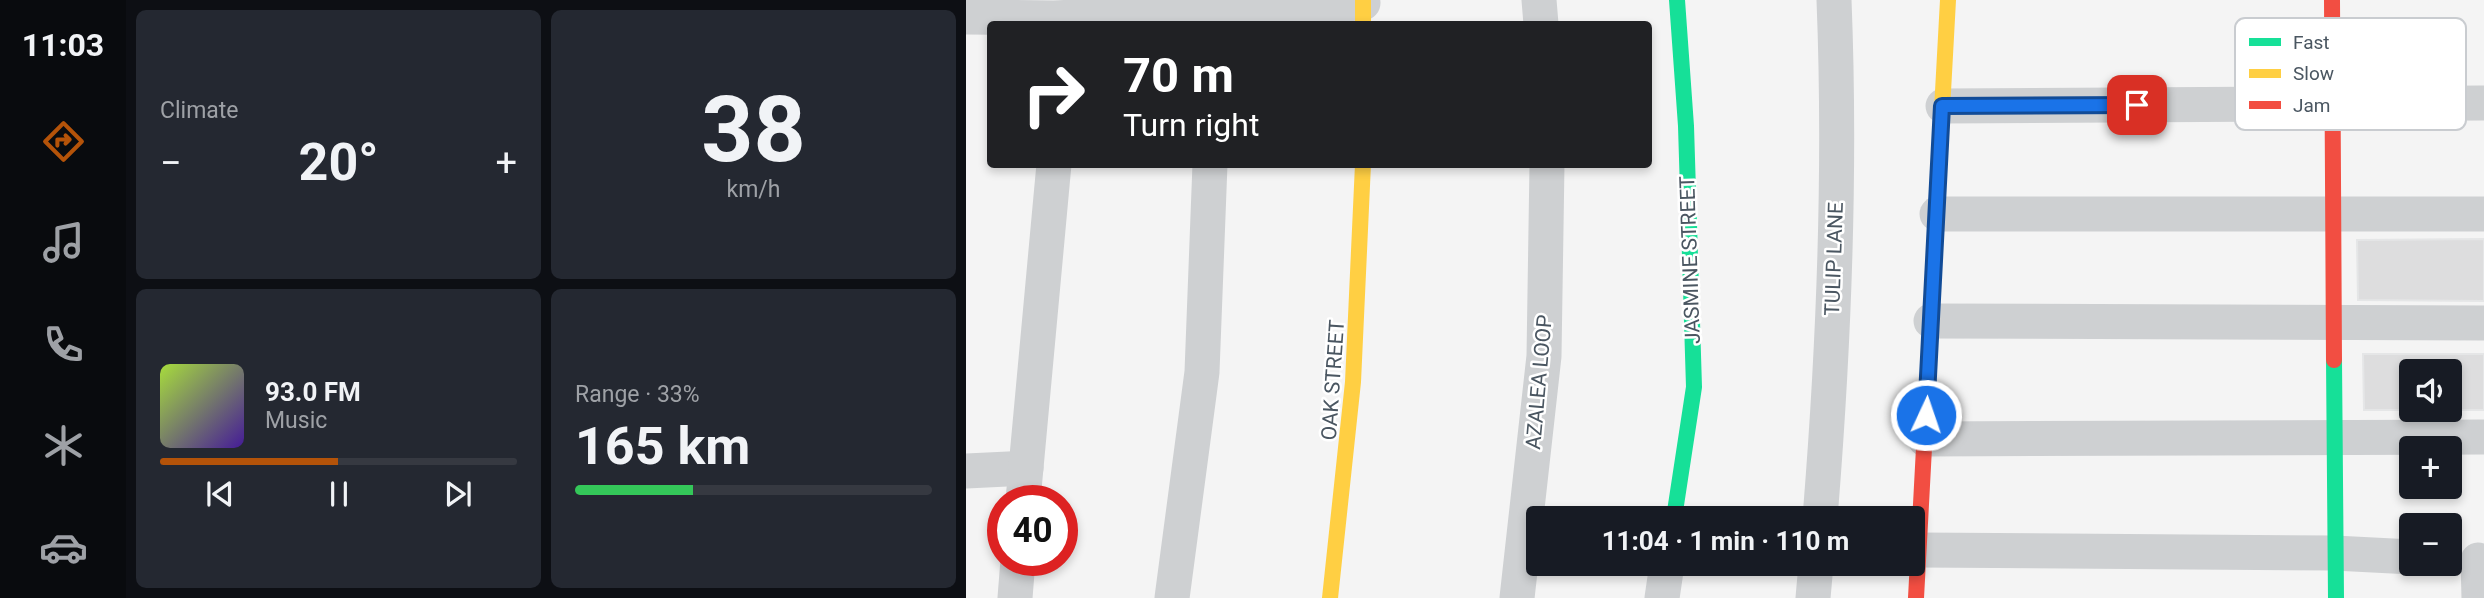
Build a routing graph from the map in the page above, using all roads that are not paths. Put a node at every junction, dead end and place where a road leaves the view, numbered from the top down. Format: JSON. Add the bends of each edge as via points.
{"nodes":[{"id":1,"x":1539,"y":0,"type":"edge"},
{"id":2,"x":1676,"y":0,"type":"edge"},
{"id":3,"x":1834,"y":0,"type":"edge"},
{"id":4,"x":1948,"y":0,"type":"edge"},
{"id":5,"x":2332,"y":0,"type":"edge"},
{"id":6,"x":1363,"y":9,"type":"edge"},
{"id":7,"x":966,"y":17,"type":"edge"},
{"id":8,"x":2332,"y":18,"type":"edge"},
{"id":9,"x":1054,"y":21,"type":"edge"},
{"id":10,"x":1541,"y":21,"type":"edge"},
{"id":11,"x":2466,"y":103,"type":"edge"},
{"id":12,"x":2484,"y":103,"type":"edge"},
{"id":13,"x":2235,"y":104,"type":"edge"},
{"id":14,"x":1942,"y":106,"type":"junction"},
{"id":15,"x":2332,"y":130,"type":"edge"},
{"id":16,"x":1054,"y":168,"type":"edge"},
{"id":17,"x":1210,"y":168,"type":"edge"},
{"id":18,"x":1363,"y":168,"type":"edge"},
{"id":19,"x":1547,"y":168,"type":"edge"},
{"id":20,"x":1937,"y":214,"type":"junction"},
{"id":21,"x":2333,"y":214,"type":"junction"},
{"id":22,"x":2484,"y":214,"type":"edge"},
{"id":23,"x":1931,"y":321,"type":"junction"},
{"id":24,"x":2333,"y":323,"type":"junction"},
{"id":25,"x":2484,"y":323,"type":"edge"},
{"id":26,"x":2484,"y":437,"type":"edge"},
{"id":27,"x":2333,"y":438,"type":"junction"},
{"id":28,"x":1925,"y":439,"type":"junction"},
{"id":29,"x":966,"y":471,"type":"edge"},
{"id":30,"x":1025,"y":484,"type":"edge"},
{"id":31,"x":1676,"y":506,"type":"edge"},
{"id":32,"x":1821,"y":506,"type":"edge"},
{"id":33,"x":1921,"y":506,"type":"edge"},
{"id":34,"x":1925,"y":550,"type":"edge"},
{"id":35,"x":2334,"y":553,"type":"junction"},
{"id":36,"x":2399,"y":556,"type":"edge"},
{"id":37,"x":2471,"y":559,"type":"edge"},
{"id":38,"x":1016,"y":576,"type":"edge"},
{"id":39,"x":1665,"y":576,"type":"edge"},
{"id":40,"x":1815,"y":576,"type":"edge"},
{"id":41,"x":1917,"y":576,"type":"edge"},
{"id":42,"x":1014,"y":598,"type":"edge"},
{"id":43,"x":1172,"y":598,"type":"edge"},
{"id":44,"x":1330,"y":598,"type":"edge"},
{"id":45,"x":1517,"y":598,"type":"edge"},
{"id":46,"x":1662,"y":598,"type":"edge"},
{"id":47,"x":1813,"y":598,"type":"edge"},
{"id":48,"x":1916,"y":598,"type":"edge"},
{"id":49,"x":2336,"y":598,"type":"edge"},
{"id":50,"x":2479,"y":598,"type":"edge"}],
"edges":[{"from":1,"to":10,"type":"street"},
{"from":2,"to":31,"type":"street","name":"JASMINE STREET","via":[[1686,126],[1694,387]]},
{"from":3,"to":32,"type":"street","name":"TULIP LANE","via":[[1839,108],[1830,387]]},
{"from":4,"to":14,"type":"street"},
{"from":5,"to":8,"type":"street"},
{"from":6,"to":9,"type":"street"},
{"from":7,"to":9,"type":"street"},
{"from":11,"to":12,"type":"street"},
{"from":13,"to":14,"type":"street"},
{"from":14,"to":20,"type":"street"},
{"from":15,"to":21,"type":"street"},
{"from":16,"to":30,"type":"street"},
{"from":17,"to":43,"type":"street","via":[[1202,372]]},
{"from":18,"to":44,"type":"street","name":"OAK STREET","via":[[1357,348],[1344,503]]},
{"from":19,"to":45,"type":"street","name":"AZALEA LOOP","via":[[1544,356]]},
{"from":20,"to":21,"type":"street"},
{"from":20,"to":23,"type":"street"},
{"from":21,"to":22,"type":"street"},
{"from":21,"to":24,"type":"street"},
{"from":23,"to":24,"type":"street"},
{"from":23,"to":28,"type":"street"},
{"from":24,"to":25,"type":"street"},
{"from":24,"to":27,"type":"street"},
{"from":26,"to":27,"type":"street"},
{"from":27,"to":28,"type":"street"},
{"from":27,"to":35,"type":"street"},
{"from":28,"to":33,"type":"street"},
{"from":29,"to":30,"type":"street"},
{"from":34,"to":35,"type":"street"},
{"from":35,"to":36,"type":"street"},
{"from":35,"to":49,"type":"street"},
{"from":37,"to":50,"type":"street"},
{"from":38,"to":42,"type":"street"},
{"from":39,"to":46,"type":"street"},
{"from":40,"to":47,"type":"street"},
{"from":41,"to":48,"type":"street"}]}
